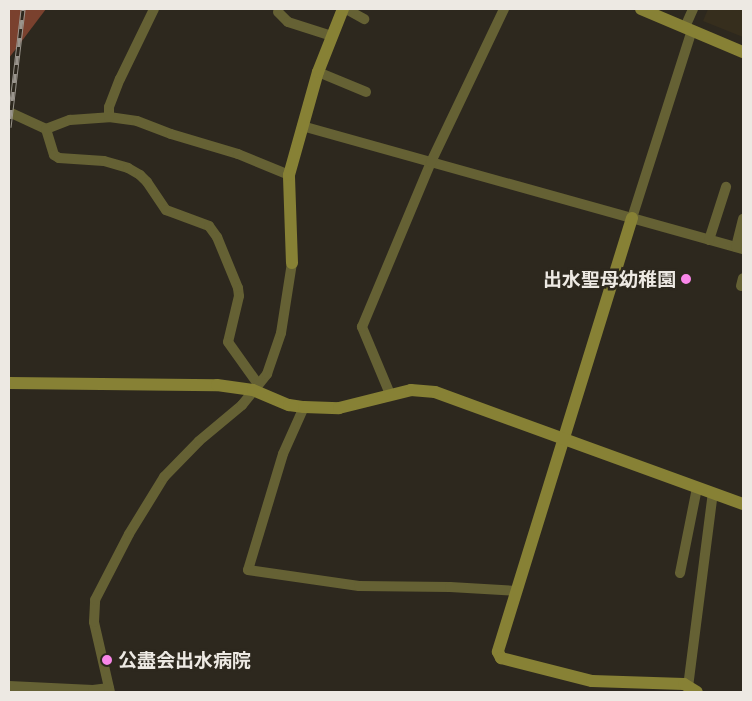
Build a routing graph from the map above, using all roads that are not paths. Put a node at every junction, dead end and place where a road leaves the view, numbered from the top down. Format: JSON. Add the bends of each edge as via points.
{"nodes":[{"id":1,"x":154,"y":9,"type":"edge"},
{"id":2,"x":345,"y":9,"type":"edge"},
{"id":3,"x":504,"y":9,"type":"edge"},
{"id":4,"x":641,"y":9,"type":"edge"},
{"id":5,"x":693,"y":9,"type":"edge"},
{"id":6,"x":278,"y":12,"type":"dead end"},
{"id":7,"x":364,"y":19,"type":"dead end"},
{"id":8,"x":689,"y":29,"type":"junction"},
{"id":9,"x":332,"y":36,"type":"junction"},
{"id":10,"x":743,"y":52,"type":"edge"},
{"id":11,"x":318,"y":72,"type":"junction"},
{"id":12,"x":366,"y":92,"type":"dead end"},
{"id":13,"x":9,"y":112,"type":"edge"},
{"id":14,"x":108,"y":117,"type":"junction"},
{"id":15,"x":302,"y":126,"type":"junction"},
{"id":16,"x":46,"y":128,"type":"junction"},
{"id":17,"x":431,"y":162,"type":"junction"},
{"id":18,"x":289,"y":174,"type":"junction"},
{"id":19,"x":726,"y":187,"type":"dead end"},
{"id":20,"x":632,"y":218,"type":"junction"},
{"id":21,"x":743,"y":219,"type":"edge"},
{"id":22,"x":709,"y":240,"type":"junction"},
{"id":23,"x":740,"y":248,"type":"edge"},
{"id":24,"x":292,"y":263,"type":"joint"},
{"id":25,"x":9,"y":383,"type":"edge"},
{"id":26,"x":256,"y":387,"type":"junction"},
{"id":27,"x":390,"y":394,"type":"junction"},
{"id":28,"x":304,"y":407,"type":"junction"},
{"id":29,"x":563,"y":438,"type":"junction"},
{"id":30,"x":697,"y":488,"type":"junction"},
{"id":31,"x":713,"y":493,"type":"junction"},
{"id":32,"x":743,"y":504,"type":"edge"},
{"id":33,"x":680,"y":573,"type":"dead end"},
{"id":34,"x":517,"y":591,"type":"junction"},
{"id":35,"x":9,"y":686,"type":"edge"},
{"id":36,"x":692,"y":689,"type":"edge"},
{"id":37,"x":110,"y":690,"type":"edge"}],
"edges":[{"from":1,"to":14,"type":"street","via":[[120,79]]},
{"from":2,"to":7,"type":"street"},
{"from":2,"to":9,"type":"street"},
{"from":3,"to":17,"type":"street"},
{"from":4,"to":8,"type":"street"},
{"from":5,"to":8,"type":"street"},
{"from":6,"to":9,"type":"street","via":[[288,22]]},
{"from":8,"to":10,"type":"street"},
{"from":8,"to":20,"type":"street"},
{"from":9,"to":11,"type":"street"},
{"from":11,"to":12,"type":"street"},
{"from":11,"to":15,"type":"street"},
{"from":13,"to":16,"type":"street"},
{"from":14,"to":16,"type":"street","via":[[70,120]]},
{"from":14,"to":18,"type":"street","via":[[137,121]]},
{"from":15,"to":17,"type":"street"},
{"from":15,"to":18,"type":"street"},
{"from":16,"to":26,"type":"street","via":[[54,155],[104,160],[128,168],[148,182],[166,210],[209,226],[217,237],[238,288],[228,342]]},
{"from":17,"to":20,"type":"street"},
{"from":17,"to":27,"type":"street","via":[[362,327]]},
{"from":18,"to":24,"type":"street"},
{"from":19,"to":22,"type":"street"},
{"from":20,"to":22,"type":"street"},
{"from":20,"to":29,"type":"street"},
{"from":21,"to":23,"type":"street"},
{"from":22,"to":23,"type":"street"},
{"from":24,"to":26,"type":"street","via":[[281,334],[267,374]]},
{"from":25,"to":26,"type":"street"},
{"from":26,"to":28,"type":"street","via":[[289,405]]},
{"from":26,"to":37,"type":"street","via":[[242,405],[199,441],[164,477],[100,589],[95,600],[94,622]]},
{"from":27,"to":28,"type":"street","via":[[340,408]]},
{"from":27,"to":29,"type":"street","via":[[411,390],[435,392]]},
{"from":28,"to":34,"type":"street","via":[[283,454],[248,570],[359,586]]},
{"from":29,"to":30,"type":"street"},
{"from":29,"to":34,"type":"street"},
{"from":30,"to":31,"type":"street"},
{"from":30,"to":33,"type":"street"},
{"from":31,"to":32,"type":"street"},
{"from":31,"to":36,"type":"street"},
{"from":34,"to":36,"type":"street","via":[[498,652],[501,658],[592,681],[684,684]]},
{"from":35,"to":37,"type":"street"}]}
